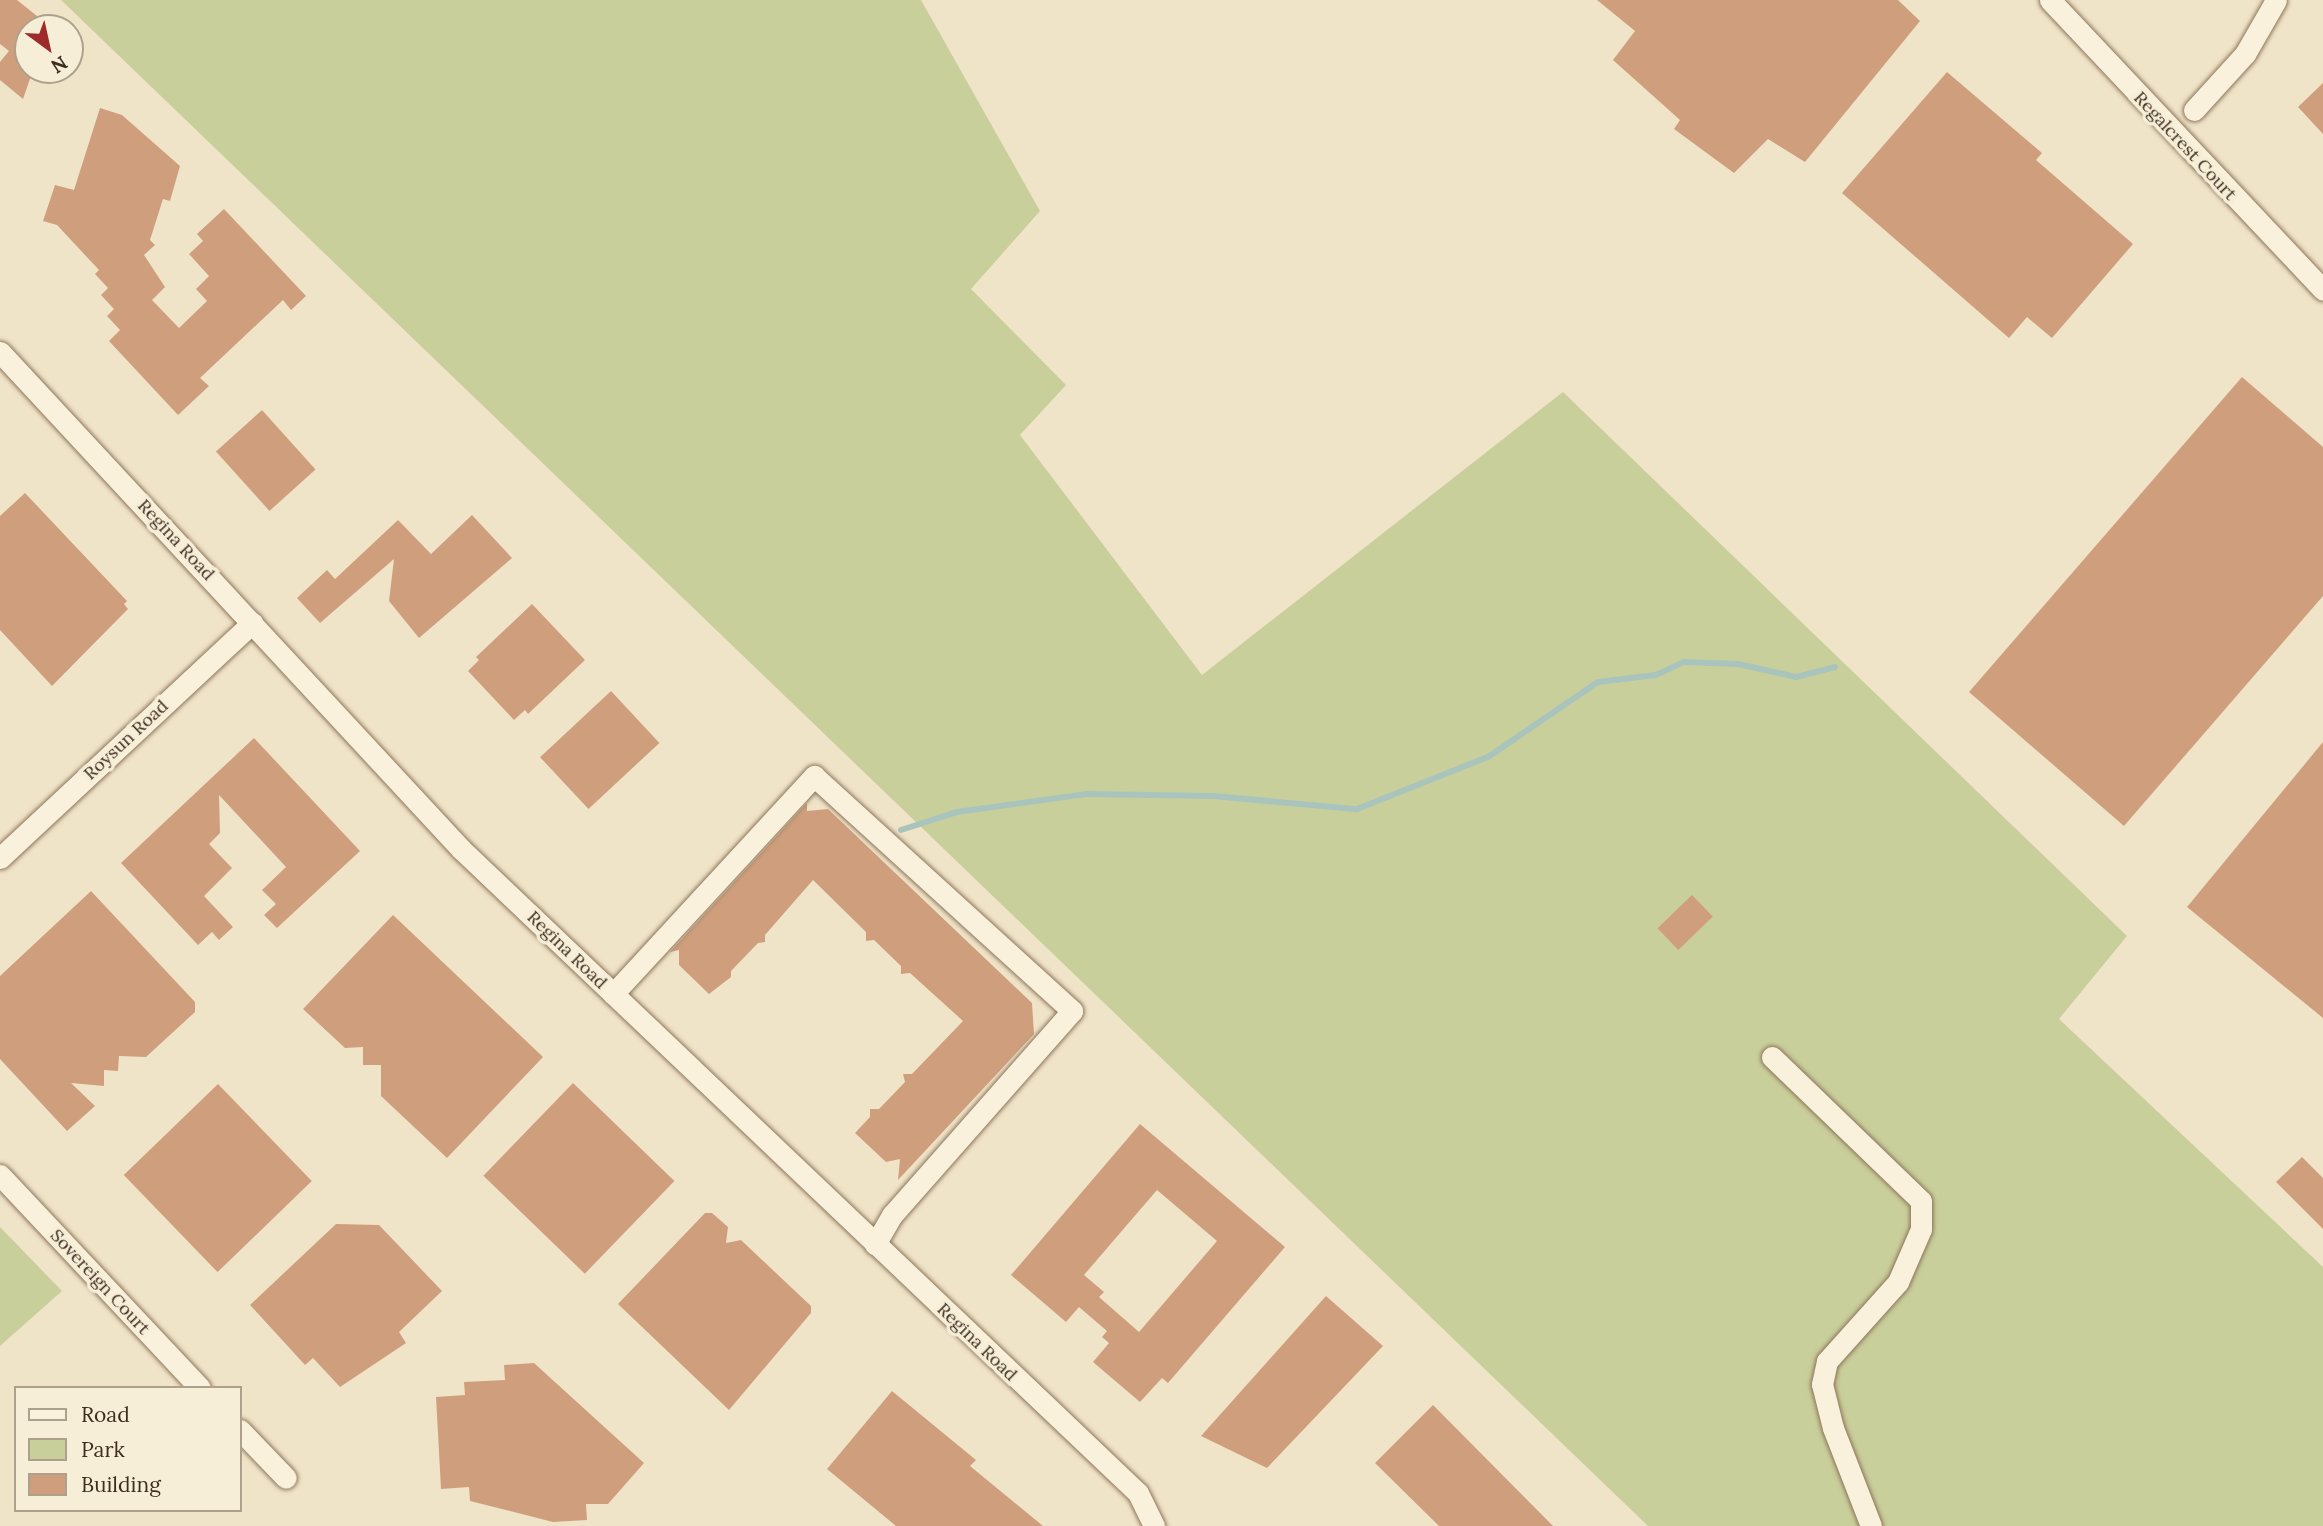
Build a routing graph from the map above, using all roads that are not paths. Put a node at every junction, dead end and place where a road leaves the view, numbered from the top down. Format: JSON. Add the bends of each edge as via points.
{"nodes":[{"id":1,"x":2050,"y":0,"type":"edge"},
{"id":2,"x":2276,"y":0,"type":"edge"},
{"id":3,"x":2194,"y":110,"type":"dead end"},
{"id":4,"x":2323,"y":290,"type":"edge"},
{"id":5,"x":0,"y":352,"type":"edge"},
{"id":6,"x":252,"y":623,"type":"junction"},
{"id":7,"x":0,"y":858,"type":"edge"},
{"id":8,"x":613,"y":994,"type":"junction"},
{"id":9,"x":1772,"y":1057,"type":"dead end"},
{"id":10,"x":0,"y":1175,"type":"edge"},
{"id":11,"x":875,"y":1245,"type":"junction"},
{"id":12,"x":198,"y":1386,"type":"edge"},
{"id":13,"x":242,"y":1432,"type":"edge"},
{"id":14,"x":286,"y":1478,"type":"dead end"},
{"id":15,"x":1154,"y":1526,"type":"edge"},
{"id":16,"x":1871,"y":1526,"type":"edge"}],
"edges":[{"from":1,"to":4,"type":"street","name":"Regalcrest Court"},
{"from":2,"to":3,"type":"street","via":[[2245,54]]},
{"from":5,"to":6,"type":"street","name":"Regina Road"},
{"from":6,"to":7,"type":"street","name":"Roysun Road"},
{"from":6,"to":8,"type":"street","name":"Regina Road","via":[[461,849]]},
{"from":8,"to":11,"type":"street","name":"Regina Road"},
{"from":8,"to":11,"type":"street","via":[[814,776],[1072,1011],[892,1215]]},
{"from":9,"to":16,"type":"street","via":[[1921,1201],[1921,1229],[1898,1282],[1827,1361],[1822,1384],[1833,1428]]},
{"from":10,"to":12,"type":"street","name":"Sovereign Court"},
{"from":11,"to":15,"type":"street","name":"Regina Road","via":[[1138,1493]]},
{"from":13,"to":14,"type":"street"}]}
